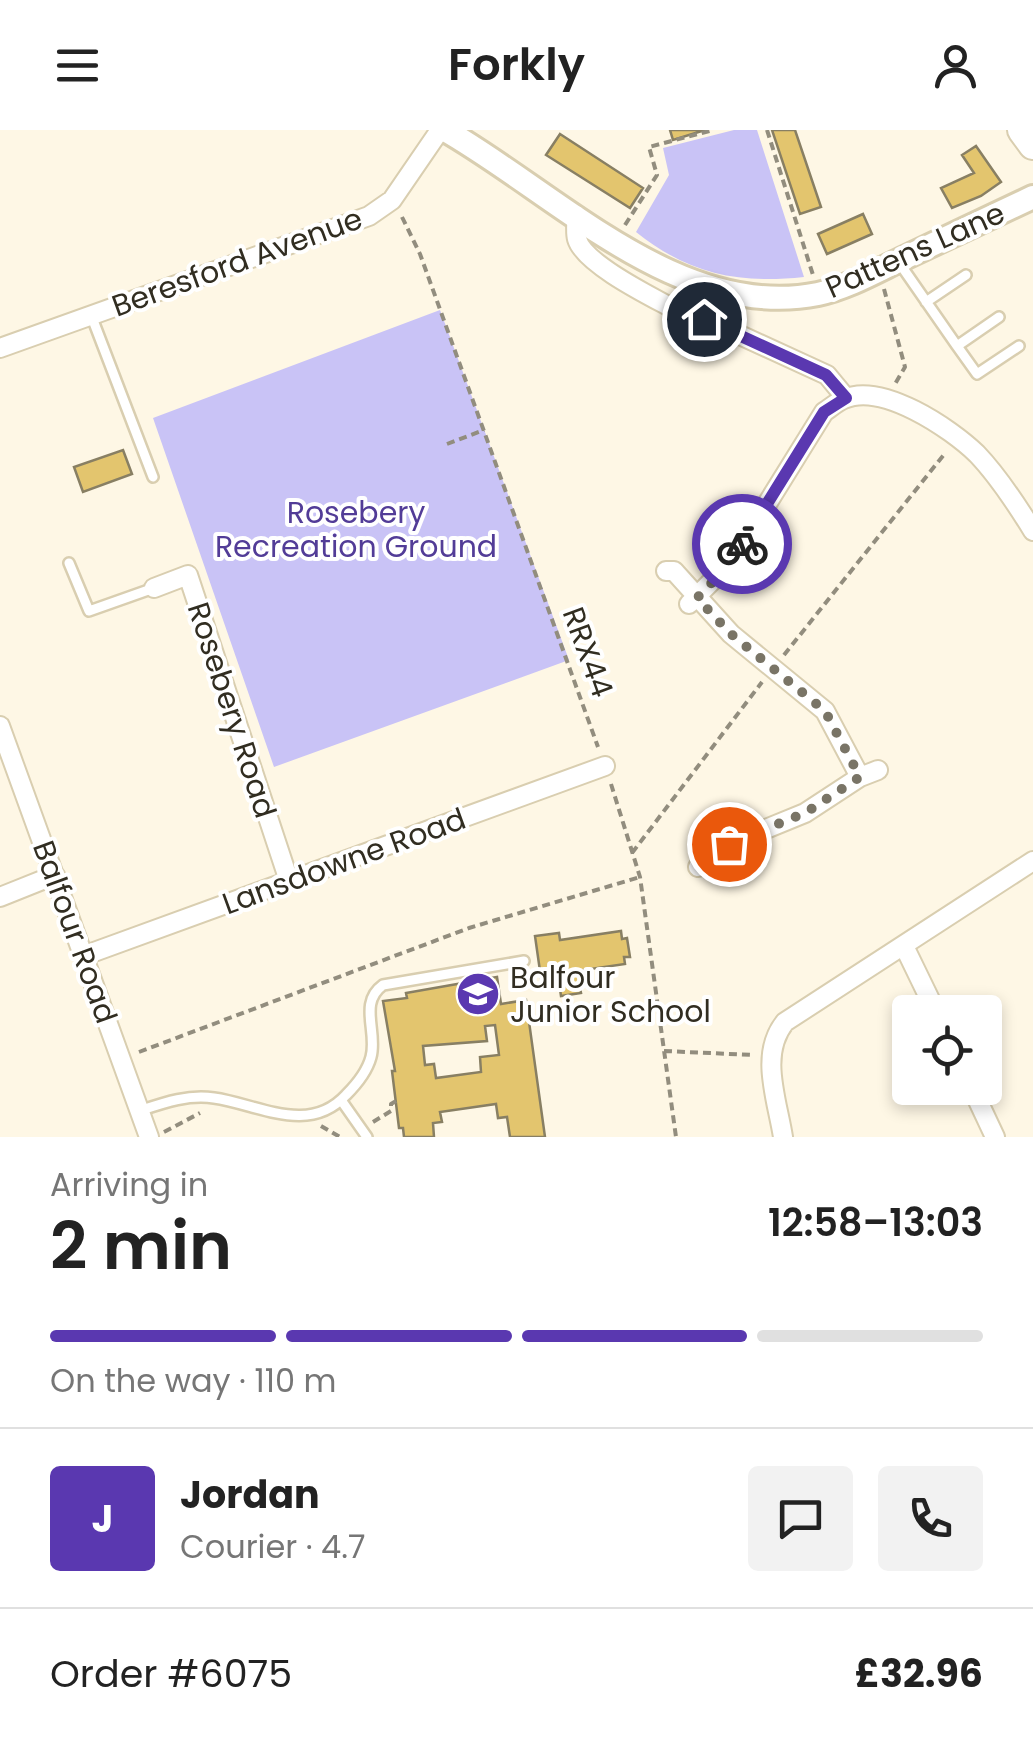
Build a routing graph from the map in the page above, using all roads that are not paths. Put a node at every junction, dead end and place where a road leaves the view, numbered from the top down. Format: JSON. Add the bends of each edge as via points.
{"nodes":[{"id":1,"x":443,"y":130,"type":"edge"},
{"id":2,"x":1022,"y":130,"type":"edge"},
{"id":3,"x":1033,"y":145,"type":"edge"},
{"id":4,"x":1033,"y":197,"type":"edge"},
{"id":5,"x":576,"y":215,"type":"junction"},
{"id":6,"x":888,"y":266,"type":"junction"},
{"id":7,"x":966,"y":275,"type":"dead end"},
{"id":8,"x":926,"y":302,"type":"junction"},
{"id":9,"x":674,"y":309,"type":"dead end"},
{"id":10,"x":91,"y":315,"type":"junction"},
{"id":11,"x":999,"y":317,"type":"dead end"},
{"id":12,"x":704,"y":319,"type":"dead end"},
{"id":13,"x":957,"y":346,"type":"junction"},
{"id":14,"x":1019,"y":346,"type":"dead end"},
{"id":15,"x":0,"y":348,"type":"edge"},
{"id":16,"x":846,"y":398,"type":"junction"},
{"id":17,"x":153,"y":476,"type":"dead end"},
{"id":18,"x":1033,"y":531,"type":"edge"},
{"id":19,"x":70,"y":562,"type":"dead end"},
{"id":20,"x":666,"y":570,"type":"dead end"},
{"id":21,"x":154,"y":588,"type":"joint"},
{"id":22,"x":693,"y":601,"type":"junction"},
{"id":23,"x":0,"y":726,"type":"edge"},
{"id":24,"x":605,"y":766,"type":"road end"},
{"id":25,"x":714,"y":822,"type":"dead end"},
{"id":26,"x":729,"y":844,"type":"junction"},
{"id":27,"x":1033,"y":861,"type":"edge"},
{"id":28,"x":698,"y":867,"type":"dead end"},
{"id":29,"x":54,"y":875,"type":"junction"},
{"id":30,"x":289,"y":881,"type":"junction"},
{"id":31,"x":0,"y":897,"type":"edge"},
{"id":32,"x":904,"y":946,"type":"junction"},
{"id":33,"x":82,"y":956,"type":"junction"},
{"id":34,"x":524,"y":961,"type":"dead end"},
{"id":35,"x":928,"y":995,"type":"edge"},
{"id":36,"x":341,"y":1100,"type":"junction"},
{"id":37,"x":980,"y":1105,"type":"edge"},
{"id":38,"x":139,"y":1111,"type":"junction"},
{"id":39,"x":364,"y":1133,"type":"edge"},
{"id":40,"x":149,"y":1137,"type":"edge"},
{"id":41,"x":783,"y":1137,"type":"edge"},
{"id":42,"x":995,"y":1137,"type":"edge"}],
"edges":[{"from":1,"to":5,"type":"street","name":"Pattens Lane"},
{"from":1,"to":10,"type":"street","name":"Beresford Avenue","via":[[392,200],[369,216]]},
{"from":2,"to":3,"type":"main road"},
{"from":4,"to":6,"type":"street","name":"Pattens Lane"},
{"from":5,"to":6,"type":"street","name":"Pattens Lane","via":[[653,266],[699,285],[762,298],[820,294]]},
{"from":5,"to":9,"type":"street","via":[[585,252]]},
{"from":6,"to":8,"type":"lane"},
{"from":7,"to":8,"type":"lane"},
{"from":8,"to":13,"type":"lane"},
{"from":10,"to":15,"type":"street","name":"Beresford Avenue"},
{"from":10,"to":17,"type":"lane"},
{"from":11,"to":13,"type":"lane"},
{"from":12,"to":16,"type":"street","via":[[826,375]]},
{"from":13,"to":14,"type":"lane","via":[[977,374]]},
{"from":16,"to":18,"type":"street","via":[[887,398],[958,438]]},
{"from":16,"to":22,"type":"street","via":[[824,412],[732,562]]},
{"from":19,"to":21,"type":"lane","name":"Rosebery Road","via":[[89,611]]},
{"from":20,"to":22,"type":"street"},
{"from":21,"to":30,"type":"street","name":"Rosebery Road","via":[[188,575]]},
{"from":22,"to":26,"type":"street","via":[[825,711],[869,774],[805,813]]},
{"from":23,"to":29,"type":"street","name":"Balfour Road"},
{"from":24,"to":30,"type":"street","name":"Lansdowne Road"},
{"from":25,"to":26,"type":"street"},
{"from":26,"to":28,"type":"street"},
{"from":27,"to":32,"type":"street"},
{"from":29,"to":31,"type":"street"},
{"from":29,"to":33,"type":"street","name":"Balfour Road"},
{"from":30,"to":33,"type":"street","name":"Lansdowne Road"},
{"from":32,"to":35,"type":"street"},
{"from":32,"to":41,"type":"street","via":[[785,1022],[773,1037]]},
{"from":33,"to":38,"type":"street","name":"Balfour Road"},
{"from":34,"to":36,"type":"lane","via":[[374,992],[371,1061]]},
{"from":36,"to":38,"type":"lane","via":[[315,1114],[260,1112],[214,1098]]},
{"from":36,"to":39,"type":"lane"},
{"from":37,"to":42,"type":"street"},
{"from":38,"to":40,"type":"street","name":"Balfour Road"}]}
